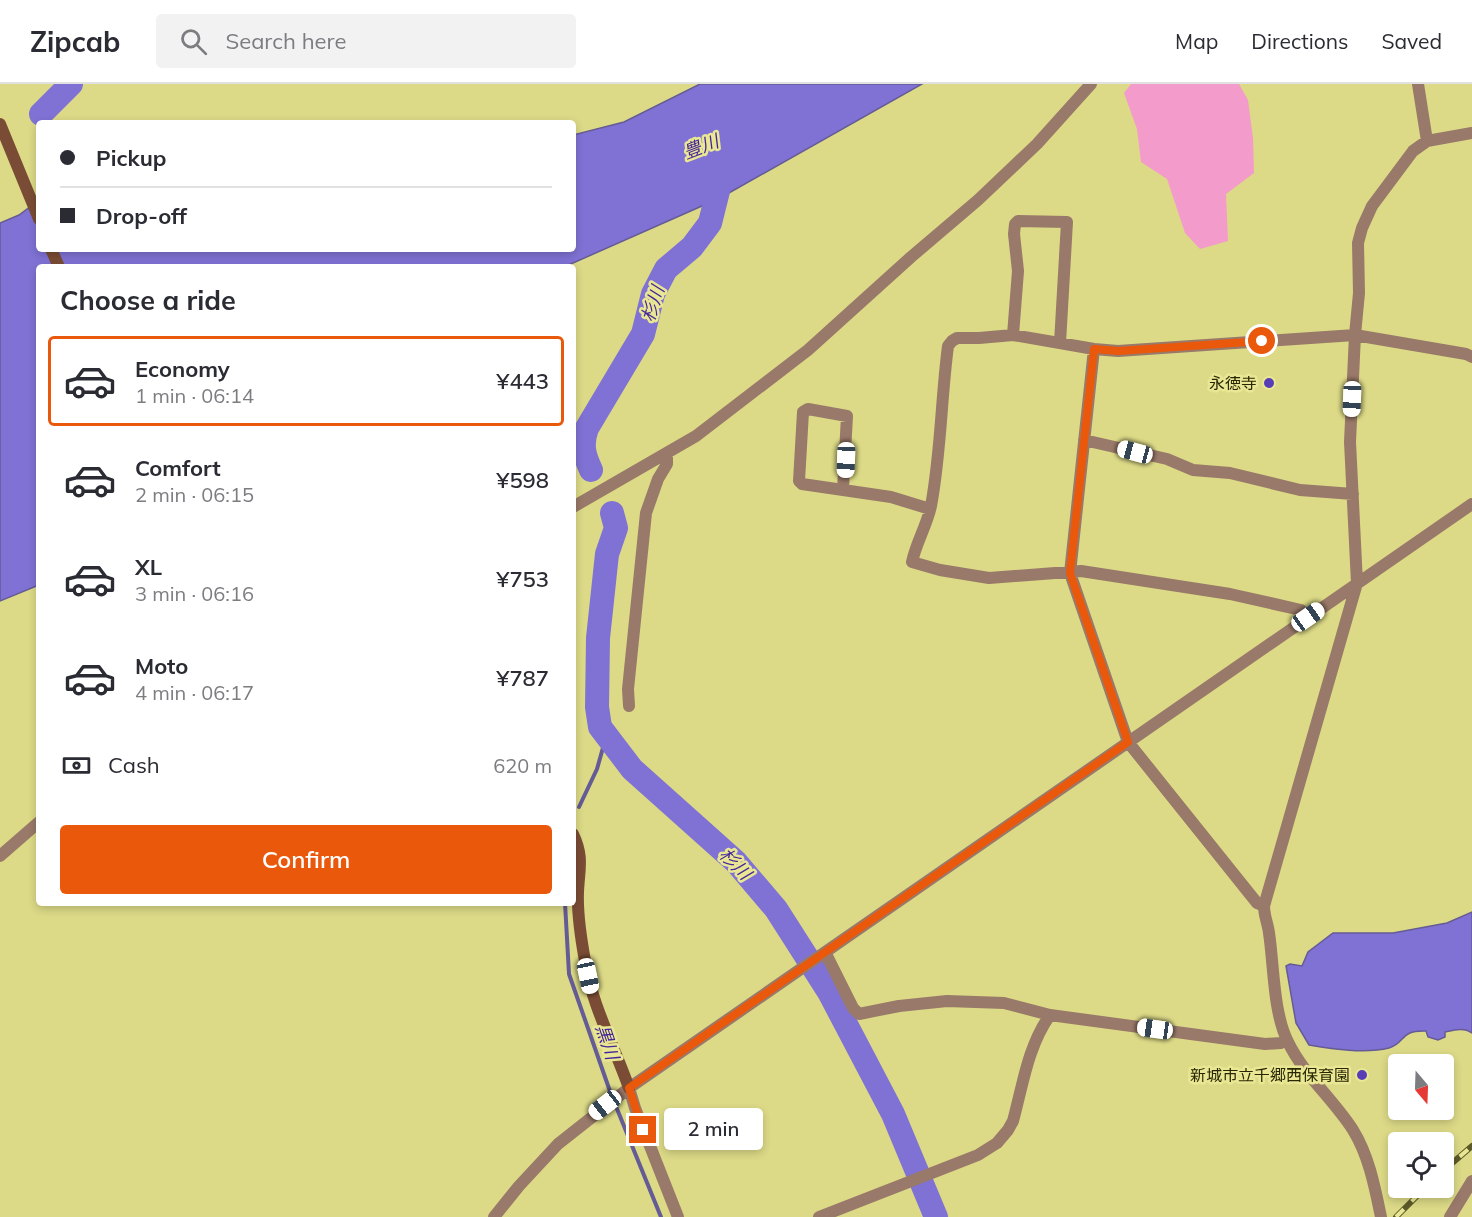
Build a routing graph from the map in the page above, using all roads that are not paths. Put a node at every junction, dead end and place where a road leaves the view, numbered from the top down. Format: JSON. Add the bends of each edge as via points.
{"nodes":[{"id":1,"x":1091,"y":84,"type":"edge"},
{"id":2,"x":1418,"y":84,"type":"edge"},
{"id":3,"x":0,"y":124,"type":"edge"},
{"id":4,"x":1472,"y":133,"type":"edge"},
{"id":5,"x":1427,"y":141,"type":"junction"},
{"id":6,"x":36,"y":212,"type":"edge"},
{"id":7,"x":1355,"y":335,"type":"junction"},
{"id":8,"x":1013,"y":336,"type":"junction"},
{"id":9,"x":1060,"y":343,"type":"junction"},
{"id":10,"x":1094,"y":349,"type":"junction"},
{"id":11,"x":1472,"y":357,"type":"edge"},
{"id":12,"x":1084,"y":440,"type":"junction"},
{"id":13,"x":667,"y":453,"type":"junction"},
{"id":14,"x":843,"y":489,"type":"junction"},
{"id":15,"x":1353,"y":494,"type":"junction"},
{"id":16,"x":1472,"y":504,"type":"edge"},
{"id":17,"x":576,"y":505,"type":"edge"},
{"id":18,"x":930,"y":509,"type":"junction"},
{"id":19,"x":1070,"y":573,"type":"junction"},
{"id":20,"x":1357,"y":583,"type":"junction"},
{"id":21,"x":1308,"y":617,"type":"junction"},
{"id":22,"x":629,"y":706,"type":"dead end"},
{"id":23,"x":1128,"y":742,"type":"junction"},
{"id":24,"x":36,"y":825,"type":"edge"},
{"id":25,"x":576,"y":841,"type":"edge"},
{"id":26,"x":0,"y":856,"type":"edge"},
{"id":27,"x":1264,"y":906,"type":"junction"},
{"id":28,"x":822,"y":953,"type":"junction"},
{"id":29,"x":1050,"y":1015,"type":"junction"},
{"id":30,"x":1287,"y":1040,"type":"junction"},
{"id":31,"x":625,"y":1090,"type":"junction"},
{"id":32,"x":1472,"y":1181,"type":"edge"},
{"id":33,"x":494,"y":1217,"type":"edge"},
{"id":34,"x":678,"y":1217,"type":"edge"},
{"id":35,"x":819,"y":1217,"type":"edge"},
{"id":36,"x":1381,"y":1217,"type":"edge"},
{"id":37,"x":1450,"y":1217,"type":"edge"}],
"edges":[{"from":1,"to":13,"type":"street","via":[[978,201],[808,350],[727,414]]},
{"from":2,"to":5,"type":"street"},
{"from":3,"to":6,"type":"street"},
{"from":4,"to":5,"type":"street"},
{"from":5,"to":7,"type":"street","via":[[1413,151],[1388,183],[1362,228],[1358,243]]},
{"from":7,"to":10,"type":"street","via":[[1118,351]]},
{"from":7,"to":11,"type":"street"},
{"from":7,"to":15,"type":"street","via":[[1350,442]]},
{"from":8,"to":9,"type":"street"},
{"from":8,"to":9,"type":"street","via":[[1018,271],[1015,224],[1067,222]]},
{"from":8,"to":18,"type":"street","via":[[957,338],[948,346],[939,458]]},
{"from":9,"to":10,"type":"street"},
{"from":10,"to":12,"type":"street"},
{"from":12,"to":15,"type":"street","via":[[1167,459],[1193,470],[1238,474],[1300,490]]},
{"from":12,"to":19,"type":"street"},
{"from":13,"to":17,"type":"street"},
{"from":13,"to":22,"type":"street","via":[[667,464],[646,513]]},
{"from":14,"to":14,"type":"street","via":[[799,481],[803,412],[808,409],[847,416]]},
{"from":14,"to":18,"type":"street"},
{"from":15,"to":20,"type":"street"},
{"from":16,"to":20,"type":"street"},
{"from":18,"to":19,"type":"street","via":[[912,562],[988,578]]},
{"from":19,"to":21,"type":"street","via":[[1081,571],[1230,594],[1301,610]]},
{"from":19,"to":23,"type":"street"},
{"from":20,"to":21,"type":"street"},
{"from":20,"to":27,"type":"street"},
{"from":21,"to":23,"type":"street"},
{"from":23,"to":27,"type":"street","via":[[1257,903]]},
{"from":23,"to":28,"type":"street"},
{"from":24,"to":26,"type":"street"},
{"from":25,"to":31,"type":"street","via":[[580,850],[578,893],[587,972]]},
{"from":27,"to":30,"type":"street","via":[[1280,1018]]},
{"from":28,"to":29,"type":"street","via":[[859,1014],[947,1001],[1004,1003]]},
{"from":28,"to":31,"type":"street"},
{"from":29,"to":30,"type":"street","via":[[1265,1044]]},
{"from":29,"to":35,"type":"street","via":[[1030,1052],[1013,1120],[997,1143],[978,1155]]},
{"from":30,"to":36,"type":"street","via":[[1300,1064],[1361,1145]]},
{"from":31,"to":33,"type":"street","via":[[558,1144]]},
{"from":31,"to":34,"type":"street"},
{"from":32,"to":37,"type":"street"}]}
